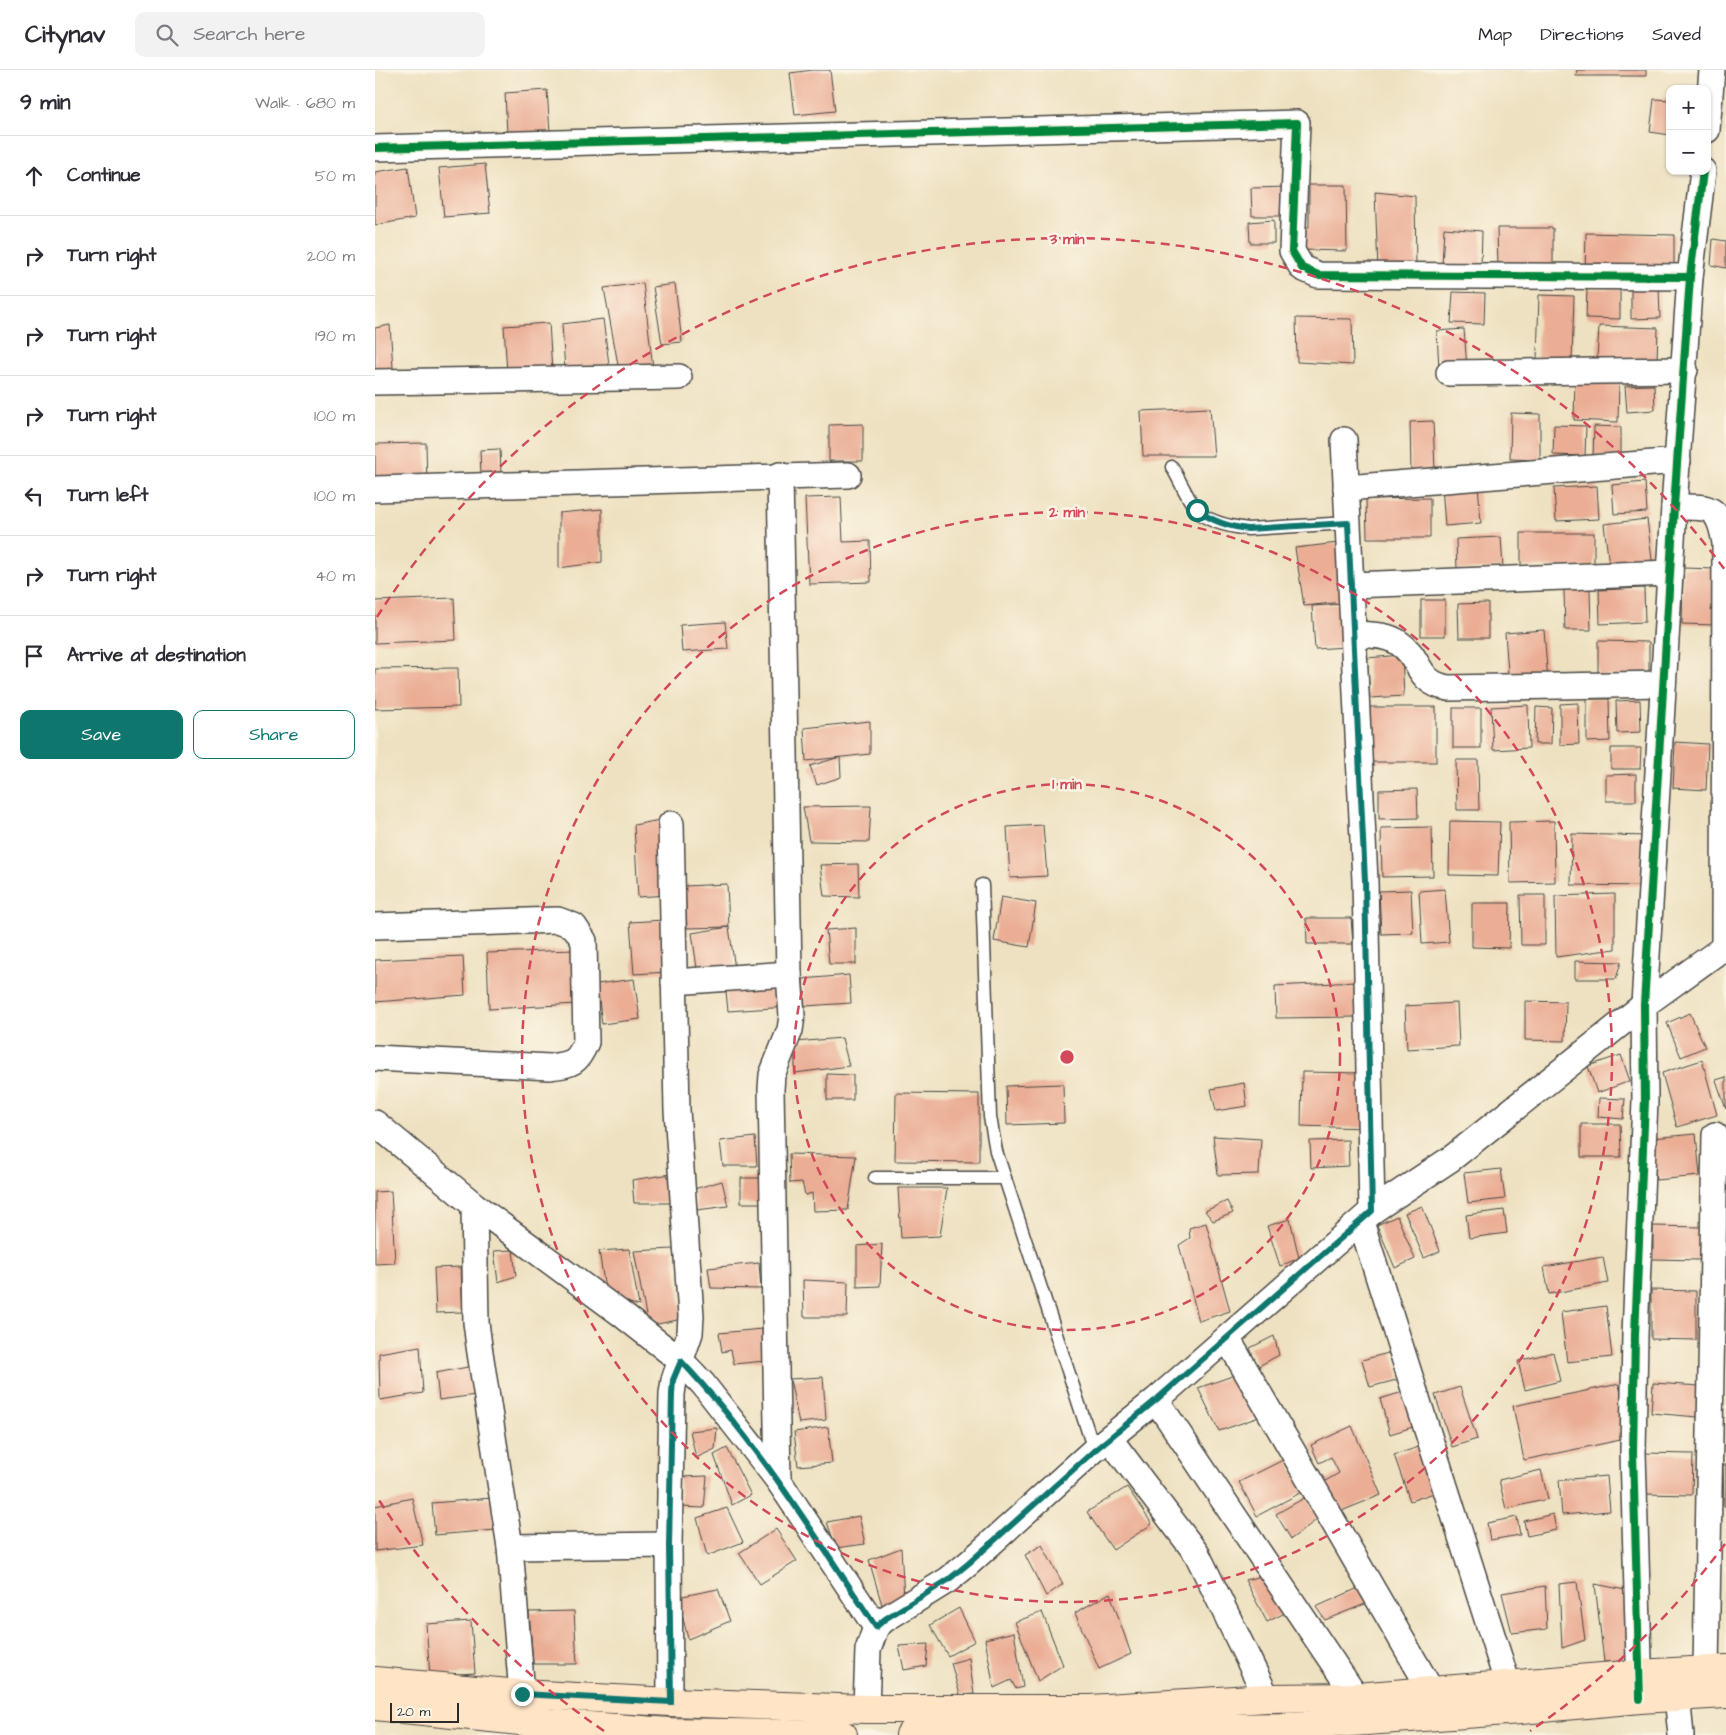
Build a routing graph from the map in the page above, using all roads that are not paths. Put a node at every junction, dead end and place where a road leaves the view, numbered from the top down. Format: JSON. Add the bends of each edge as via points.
{"nodes":[{"id":1,"x":1712,"y":70,"type":"edge"},
{"id":2,"x":1711,"y":85,"type":"edge"},
{"id":3,"x":375,"y":148,"type":"edge"},
{"id":4,"x":1703,"y":175,"type":"edge"},
{"id":5,"x":1690,"y":277,"type":"junction"},
{"id":6,"x":1685,"y":370,"type":"junction"},
{"id":7,"x":1449,"y":373,"type":"dead end"},
{"id":8,"x":679,"y":377,"type":"dead end"},
{"id":9,"x":375,"y":382,"type":"edge"},
{"id":10,"x":1344,"y":440,"type":"dead end"},
{"id":11,"x":1678,"y":461,"type":"junction"},
{"id":12,"x":1172,"y":467,"type":"dead end"},
{"id":13,"x":848,"y":475,"type":"dead end"},
{"id":14,"x":779,"y":476,"type":"junction"},
{"id":15,"x":1346,"y":488,"type":"junction"},
{"id":16,"x":375,"y":489,"type":"edge"},
{"id":17,"x":1674,"y":507,"type":"junction"},
{"id":18,"x":1348,"y":523,"type":"junction"},
{"id":19,"x":1670,"y":573,"type":"junction"},
{"id":20,"x":1351,"y":585,"type":"junction"},
{"id":21,"x":1353,"y":634,"type":"junction"},
{"id":22,"x":1663,"y":684,"type":"junction"},
{"id":23,"x":671,"y":824,"type":"dead end"},
{"id":24,"x":982,"y":885,"type":"dead end"},
{"id":25,"x":375,"y":926,"type":"edge"},
{"id":26,"x":1725,"y":947,"type":"edge"},
{"id":27,"x":789,"y":974,"type":"junction"},
{"id":28,"x":674,"y":982,"type":"junction"},
{"id":29,"x":1643,"y":1005,"type":"junction"},
{"id":30,"x":375,"y":1058,"type":"edge"},
{"id":31,"x":375,"y":1123,"type":"edge"},
{"id":32,"x":1715,"y":1135,"type":"dead end"},
{"id":33,"x":875,"y":1178,"type":"dead end"},
{"id":34,"x":1005,"y":1178,"type":"junction"},
{"id":35,"x":474,"y":1206,"type":"junction"},
{"id":36,"x":1366,"y":1216,"type":"junction"},
{"id":37,"x":1227,"y":1338,"type":"junction"},
{"id":38,"x":681,"y":1361,"type":"junction"},
{"id":39,"x":1156,"y":1400,"type":"junction"},
{"id":40,"x":1102,"y":1444,"type":"junction"},
{"id":41,"x":779,"y":1480,"type":"junction"},
{"id":42,"x":669,"y":1546,"type":"junction"},
{"id":43,"x":510,"y":1547,"type":"junction"},
{"id":44,"x":876,"y":1627,"type":"junction"},
{"id":45,"x":1716,"y":1669,"type":"edge"},
{"id":46,"x":375,"y":1681,"type":"edge"},
{"id":47,"x":1508,"y":1685,"type":"junction"},
{"id":48,"x":1640,"y":1686,"type":"junction"},
{"id":49,"x":1432,"y":1692,"type":"junction"},
{"id":50,"x":522,"y":1694,"type":"junction"},
{"id":51,"x":1726,"y":1694,"type":"edge"},
{"id":52,"x":1677,"y":1696,"type":"junction"},
{"id":53,"x":1356,"y":1697,"type":"junction"},
{"id":54,"x":1267,"y":1698,"type":"junction"},
{"id":55,"x":671,"y":1702,"type":"junction"},
{"id":56,"x":375,"y":1706,"type":"edge"},
{"id":57,"x":866,"y":1710,"type":"junction"},
{"id":58,"x":1090,"y":1725,"type":"edge"},
{"id":59,"x":589,"y":1730,"type":"edge"},
{"id":60,"x":838,"y":1735,"type":"edge"},
{"id":61,"x":843,"y":1735,"type":"edge"},
{"id":62,"x":910,"y":1735,"type":"edge"},
{"id":63,"x":1681,"y":1735,"type":"edge"}],
"edges":[{"from":1,"to":2,"type":"street"},
{"from":3,"to":5,"type":"street","via":[[1297,123],[1292,251],[1302,268],[1318,275]]},
{"from":4,"to":5,"type":"street"},
{"from":5,"to":6,"type":"street"},
{"from":6,"to":7,"type":"street"},
{"from":6,"to":11,"type":"street"},
{"from":8,"to":9,"type":"street"},
{"from":10,"to":15,"type":"street"},
{"from":11,"to":15,"type":"street"},
{"from":11,"to":17,"type":"street"},
{"from":12,"to":18,"type":"lane","via":[[1197,510],[1236,528]]},
{"from":13,"to":14,"type":"street"},
{"from":14,"to":16,"type":"street"},
{"from":14,"to":27,"type":"street"},
{"from":15,"to":18,"type":"street"},
{"from":17,"to":19,"type":"street"},
{"from":17,"to":26,"type":"street","via":[[1710,509],[1718,515],[1725,543]]},
{"from":18,"to":20,"type":"street"},
{"from":19,"to":20,"type":"street"},
{"from":19,"to":22,"type":"street"},
{"from":20,"to":21,"type":"street"},
{"from":21,"to":22,"type":"street","via":[[1398,642],[1435,686]]},
{"from":21,"to":36,"type":"street","via":[[1365,881]]},
{"from":22,"to":29,"type":"street"},
{"from":23,"to":28,"type":"street"},
{"from":24,"to":34,"type":"lane","via":[[990,1118]]},
{"from":25,"to":30,"type":"street","via":[[558,920],[575,926],[584,941],[586,1042],[580,1056],[568,1065],[550,1067]]},
{"from":26,"to":29,"type":"street"},
{"from":27,"to":28,"type":"street"},
{"from":27,"to":41,"type":"street","via":[[790,1030],[772,1075],[771,1089]]},
{"from":28,"to":38,"type":"street","via":[[677,1110],[691,1316],[690,1333]]},
{"from":29,"to":36,"type":"street","via":[[1452,1158]]},
{"from":29,"to":48,"type":"street","via":[[1645,1101],[1633,1453]]},
{"from":31,"to":35,"type":"street"},
{"from":32,"to":45,"type":"street"},
{"from":33,"to":34,"type":"lane"},
{"from":34,"to":40,"type":"lane"},
{"from":35,"to":38,"type":"street"},
{"from":35,"to":43,"type":"street","via":[[476,1322]]},
{"from":36,"to":37,"type":"street"},
{"from":36,"to":47,"type":"street"},
{"from":37,"to":39,"type":"street"},
{"from":37,"to":49,"type":"street"},
{"from":38,"to":41,"type":"street"},
{"from":38,"to":42,"type":"street","via":[[673,1380],[672,1394]]},
{"from":39,"to":40,"type":"street"},
{"from":39,"to":53,"type":"street"},
{"from":40,"to":44,"type":"street","via":[[948,1580]]},
{"from":40,"to":54,"type":"street","via":[[1197,1554]]},
{"from":41,"to":44,"type":"street"},
{"from":42,"to":43,"type":"street"},
{"from":42,"to":55,"type":"street"},
{"from":43,"to":50,"type":"street"},
{"from":44,"to":57,"type":"street","via":[[868,1650]]},
{"from":45,"to":48,"type":"main road"},
{"from":46,"to":50,"type":"main road"},
{"from":47,"to":48,"type":"main road"},
{"from":47,"to":49,"type":"main road"},
{"from":48,"to":52,"type":"main road"},
{"from":48,"to":58,"type":"main road","via":[[1521,1710],[1283,1726]]},
{"from":49,"to":53,"type":"main road"},
{"from":50,"to":55,"type":"main road"},
{"from":51,"to":52,"type":"main road"},
{"from":52,"to":63,"type":"street"},
{"from":53,"to":54,"type":"main road"},
{"from":54,"to":58,"type":"main road"},
{"from":55,"to":57,"type":"main road"},
{"from":56,"to":59,"type":"main road"},
{"from":57,"to":58,"type":"main road"},
{"from":58,"to":62,"type":"main road"},
{"from":59,"to":60,"type":"main road"},
{"from":60,"to":61,"type":"main road"}]}
